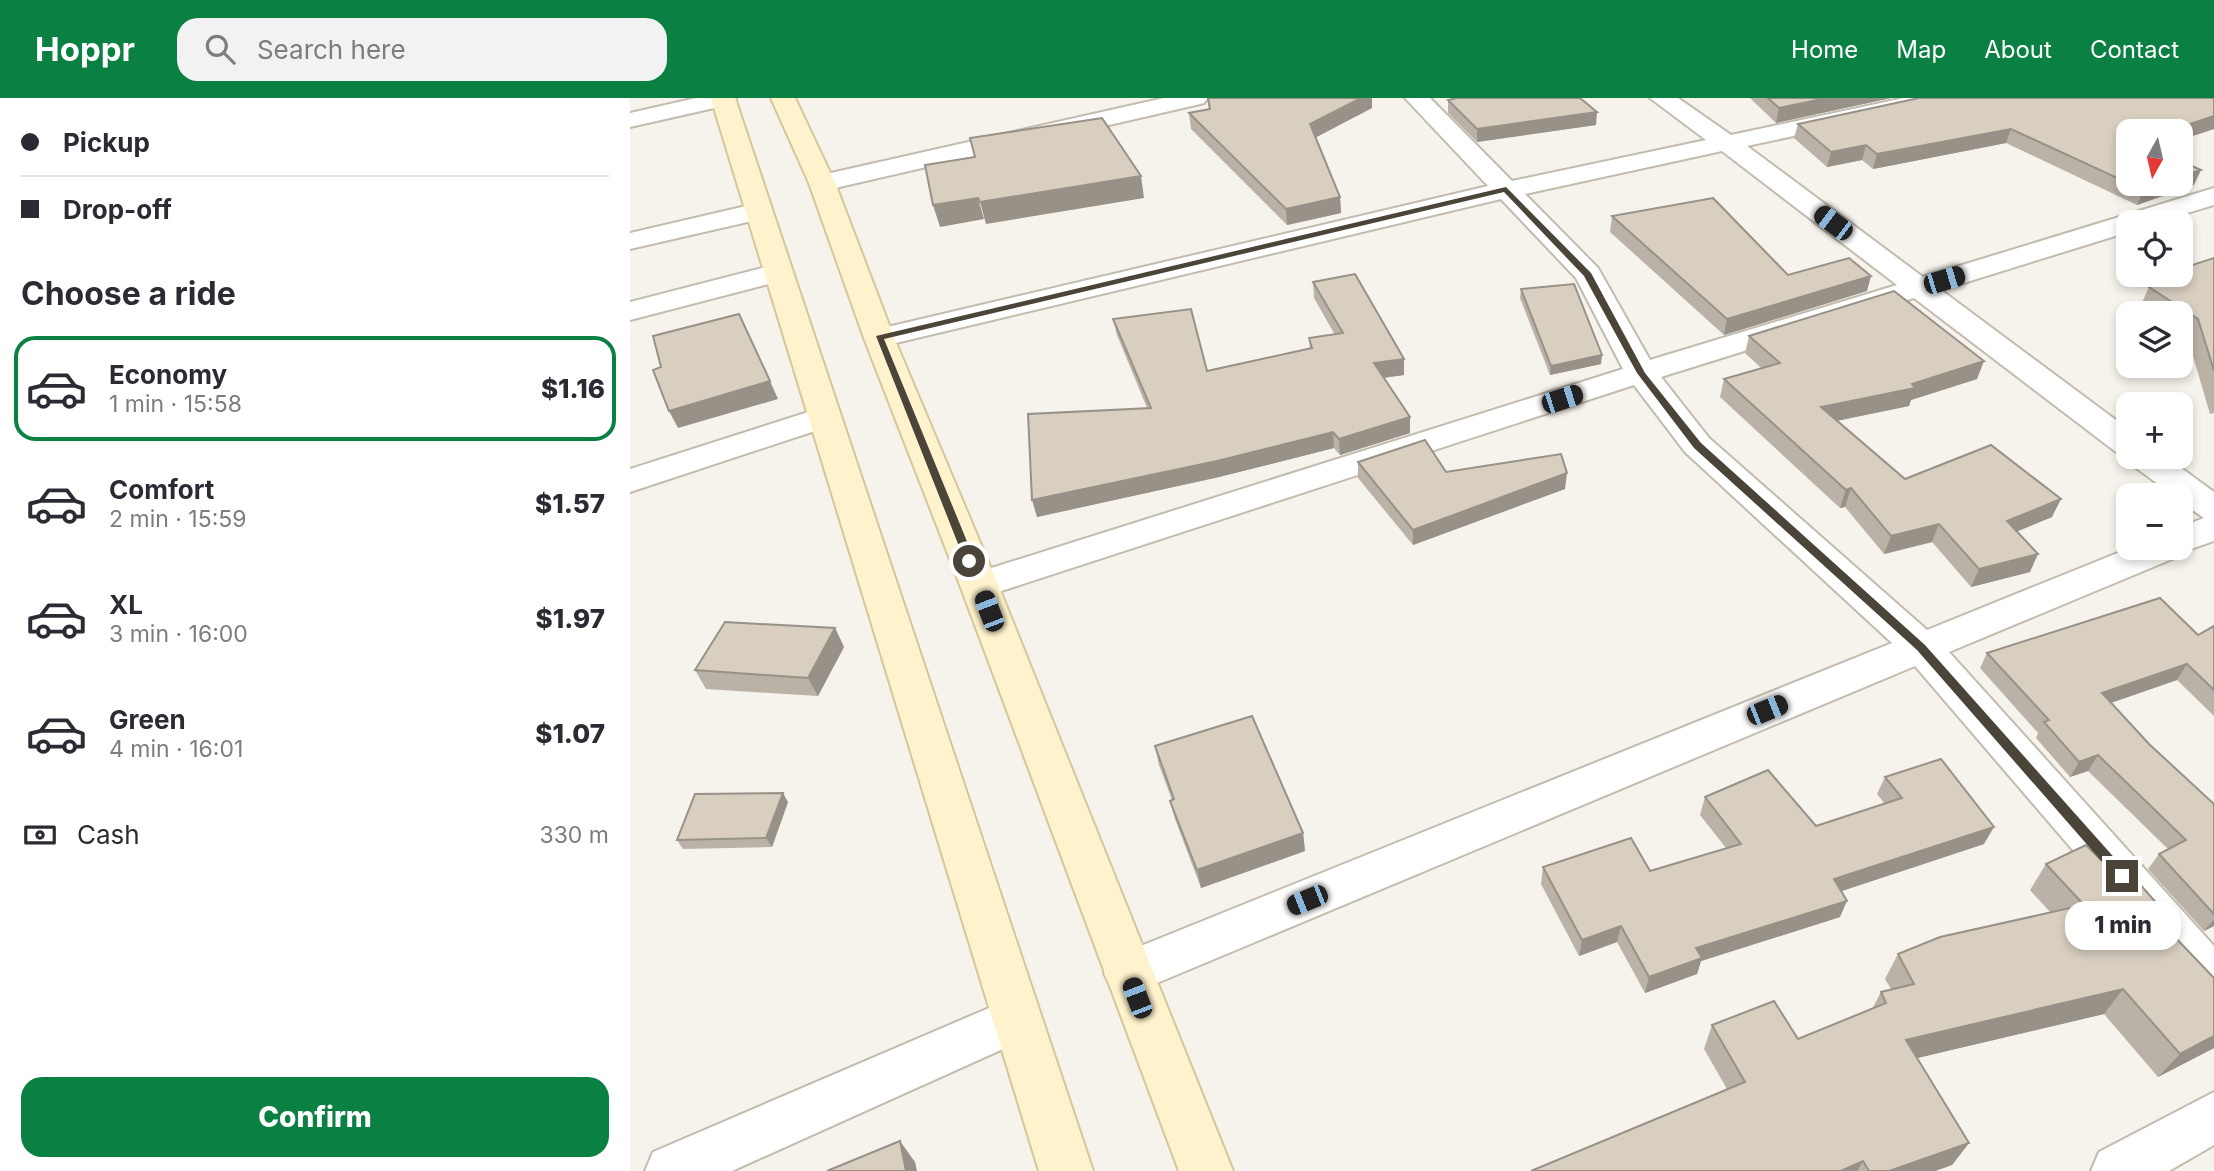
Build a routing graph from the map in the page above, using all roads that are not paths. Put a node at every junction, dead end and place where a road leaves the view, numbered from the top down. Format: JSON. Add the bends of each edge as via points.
{"nodes":[{"id":1,"x":724,"y":98,"type":"edge"},
{"id":2,"x":783,"y":98,"type":"edge"},
{"id":3,"x":1196,"y":98,"type":"edge"},
{"id":4,"x":1417,"y":98,"type":"edge"},
{"id":5,"x":1662,"y":98,"type":"edge"},
{"id":6,"x":1938,"y":98,"type":"edge"},
{"id":7,"x":630,"y":120,"type":"edge"},
{"id":8,"x":1727,"y":143,"type":"junction"},
{"id":9,"x":822,"y":183,"type":"junction"},
{"id":10,"x":1506,"y":190,"type":"junction"},
{"id":11,"x":2209,"y":202,"type":"edge"},
{"id":12,"x":2177,"y":210,"type":"edge"},
{"id":13,"x":759,"y":211,"type":"junction"},
{"id":14,"x":2116,"y":226,"type":"edge"},
{"id":15,"x":630,"y":241,"type":"edge"},
{"id":16,"x":778,"y":273,"type":"junction"},
{"id":17,"x":1917,"y":288,"type":"junction"},
{"id":18,"x":630,"y":311,"type":"edge"},
{"id":19,"x":879,"y":338,"type":"junction"},
{"id":20,"x":1641,"y":373,"type":"junction"},
{"id":21,"x":824,"y":417,"type":"junction"},
{"id":22,"x":2116,"y":436,"type":"edge"},
{"id":23,"x":2160,"y":469,"type":"edge"},
{"id":24,"x":630,"y":481,"type":"edge"},
{"id":25,"x":2214,"y":509,"type":"edge"},
{"id":26,"x":2214,"y":527,"type":"edge"},
{"id":27,"x":2193,"y":536,"type":"edge"},
{"id":28,"x":2135,"y":560,"type":"edge"},
{"id":29,"x":979,"y":585,"type":"junction"},
{"id":30,"x":1921,"y":648,"type":"junction"},
{"id":31,"x":1128,"y":973,"type":"junction"},
{"id":32,"x":2214,"y":980,"type":"edge"},
{"id":33,"x":1017,"y":1019,"type":"junction"},
{"id":34,"x":2214,"y":1117,"type":"edge"},
{"id":35,"x":672,"y":1171,"type":"edge"},
{"id":36,"x":1066,"y":1171,"type":"edge"},
{"id":37,"x":1206,"y":1171,"type":"edge"},
{"id":38,"x":2118,"y":1171,"type":"edge"}],
"edges":[{"from":1,"to":7,"type":"street"},
{"from":1,"to":13,"type":"main road"},
{"from":2,"to":9,"type":"main road"},
{"from":3,"to":9,"type":"street"},
{"from":4,"to":10,"type":"street"},
{"from":5,"to":8,"type":"street"},
{"from":6,"to":8,"type":"street"},
{"from":8,"to":10,"type":"street"},
{"from":8,"to":17,"type":"street"},
{"from":9,"to":19,"type":"main road"},
{"from":10,"to":19,"type":"street"},
{"from":10,"to":20,"type":"street","via":[[1588,274]]},
{"from":11,"to":12,"type":"street"},
{"from":13,"to":15,"type":"street"},
{"from":13,"to":16,"type":"main road"},
{"from":14,"to":17,"type":"street"},
{"from":16,"to":18,"type":"street"},
{"from":16,"to":21,"type":"main road"},
{"from":17,"to":20,"type":"street"},
{"from":17,"to":22,"type":"street"},
{"from":19,"to":29,"type":"main road"},
{"from":20,"to":29,"type":"street"},
{"from":20,"to":30,"type":"street","via":[[1697,445]]},
{"from":21,"to":24,"type":"street"},
{"from":21,"to":33,"type":"main road"},
{"from":23,"to":25,"type":"street"},
{"from":26,"to":27,"type":"street"},
{"from":28,"to":30,"type":"street"},
{"from":29,"to":31,"type":"main road"},
{"from":30,"to":31,"type":"street"},
{"from":30,"to":32,"type":"street"},
{"from":31,"to":37,"type":"main road"},
{"from":33,"to":35,"type":"street"},
{"from":33,"to":36,"type":"main road"},
{"from":34,"to":38,"type":"street"}]}
